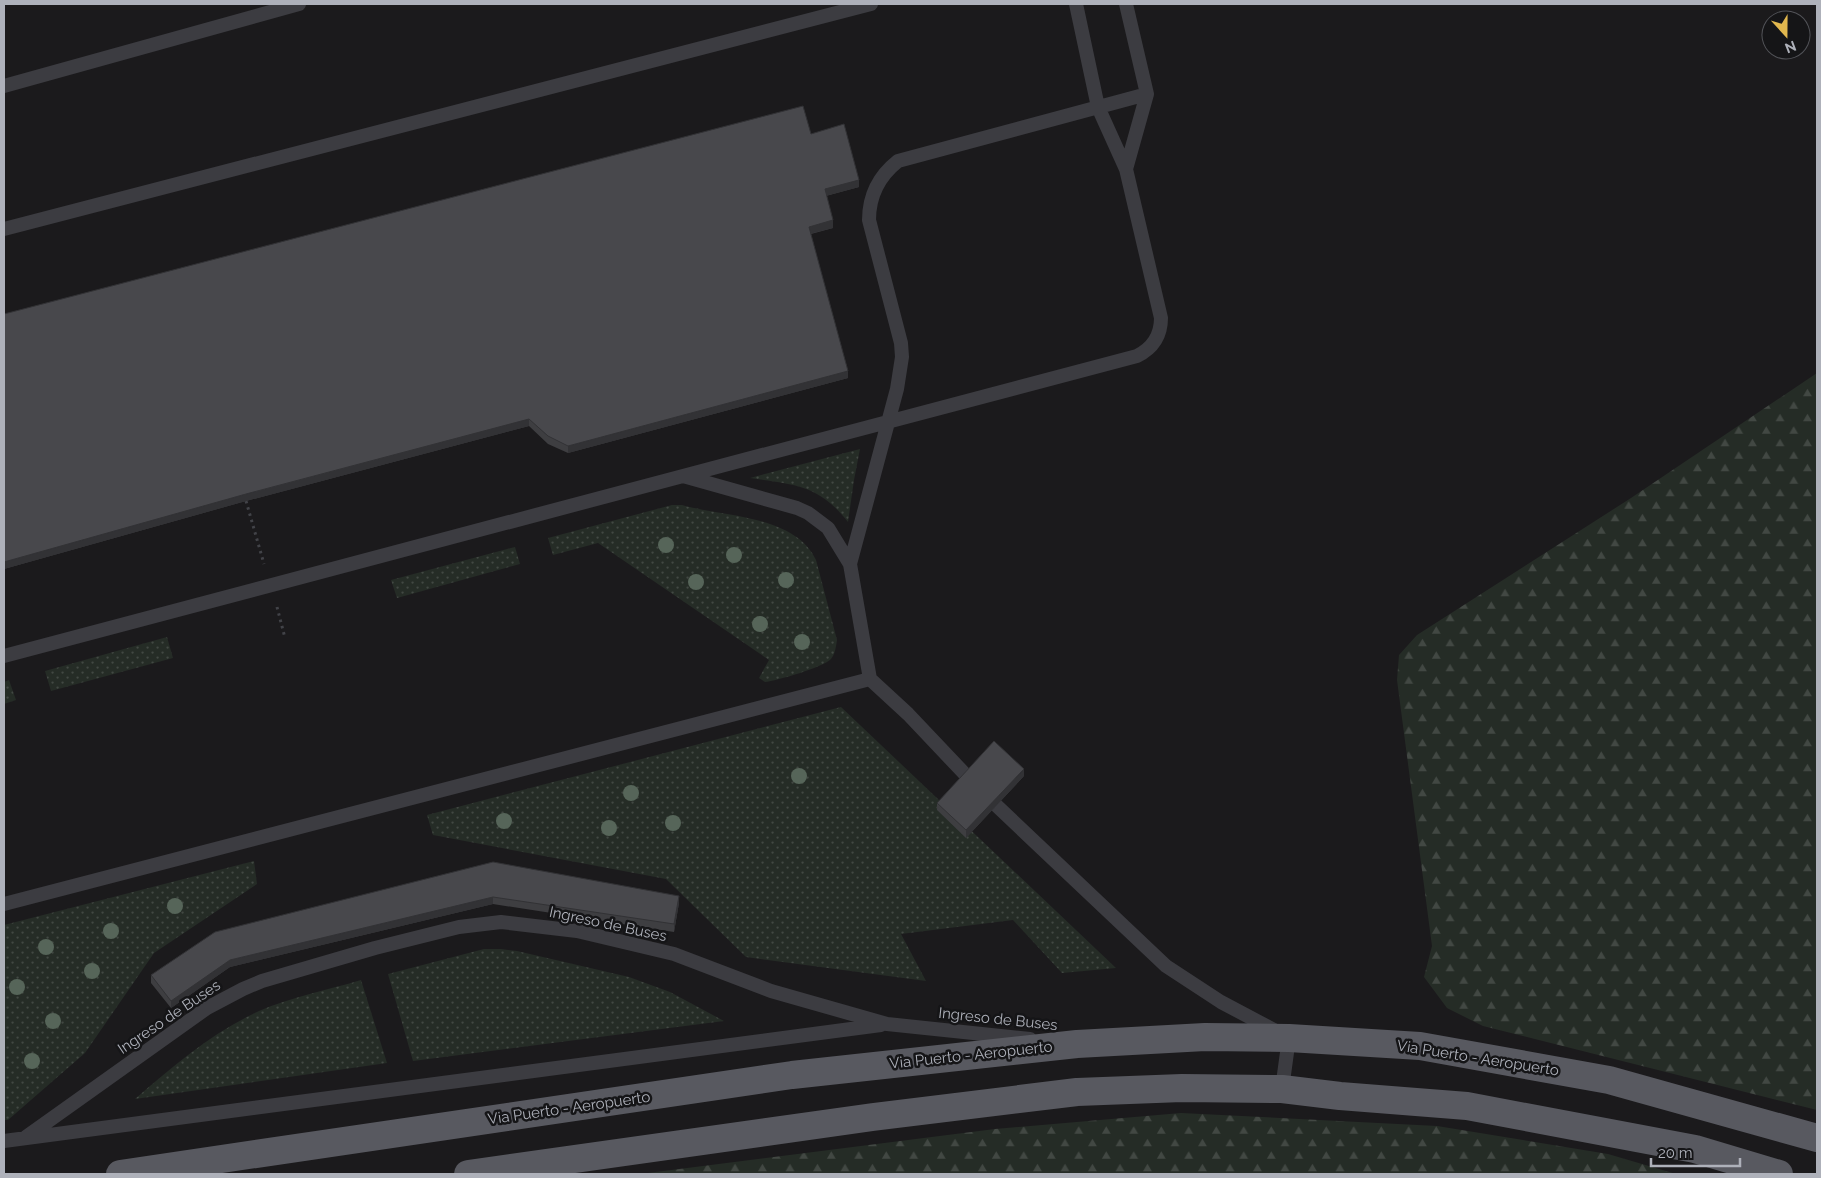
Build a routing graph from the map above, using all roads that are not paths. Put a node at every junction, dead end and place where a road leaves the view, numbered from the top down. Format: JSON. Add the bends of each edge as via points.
{"nodes":[{"id":1,"x":299,"y":4,"type":"edge"},
{"id":2,"x":871,"y":4,"type":"edge"},
{"id":3,"x":1076,"y":4,"type":"edge"},
{"id":4,"x":1126,"y":4,"type":"edge"},
{"id":5,"x":4,"y":86,"type":"edge"},
{"id":6,"x":1147,"y":94,"type":"junction"},
{"id":7,"x":1098,"y":107,"type":"junction"},
{"id":8,"x":1126,"y":169,"type":"junction"},
{"id":9,"x":70,"y":211,"type":"junction"},
{"id":10,"x":4,"y":219,"type":"edge"},
{"id":11,"x":4,"y":229,"type":"edge"},
{"id":12,"x":887,"y":421,"type":"junction"},
{"id":13,"x":683,"y":476,"type":"junction"},
{"id":14,"x":850,"y":564,"type":"junction"},
{"id":15,"x":4,"y":656,"type":"edge"},
{"id":16,"x":870,"y":679,"type":"junction"},
{"id":17,"x":4,"y":904,"type":"edge"},
{"id":18,"x":887,"y":1024,"type":"junction"},
{"id":19,"x":1289,"y":1038,"type":"junction"},
{"id":20,"x":1077,"y":1044,"type":"junction"},
{"id":21,"x":1282,"y":1089,"type":"junction"},
{"id":22,"x":26,"y":1137,"type":"junction"},
{"id":23,"x":1817,"y":1138,"type":"edge"},
{"id":24,"x":4,"y":1141,"type":"edge"},
{"id":25,"x":120,"y":1174,"type":"edge"},
{"id":26,"x":468,"y":1174,"type":"edge"},
{"id":27,"x":1779,"y":1174,"type":"edge"}],
"edges":[{"from":1,"to":5,"type":"lane"},
{"from":2,"to":9,"type":"lane"},
{"from":3,"to":7,"type":"lane"},
{"from":4,"to":6,"type":"lane"},
{"from":6,"to":7,"type":"lane"},
{"from":6,"to":8,"type":"lane"},
{"from":7,"to":8,"type":"lane"},
{"from":7,"to":12,"type":"lane","via":[[898,161],[878,182],[872,194],[869,220],[901,342],[900,374]]},
{"from":8,"to":12,"type":"lane","via":[[1161,318],[1158,337],[1149,348],[1137,356]]},
{"from":9,"to":10,"type":"lane"},
{"from":9,"to":11,"type":"lane"},
{"from":12,"to":13,"type":"lane"},
{"from":12,"to":14,"type":"lane"},
{"from":13,"to":14,"type":"lane","via":[[808,513],[828,528]]},
{"from":13,"to":15,"type":"lane"},
{"from":14,"to":16,"type":"lane"},
{"from":16,"to":17,"type":"lane"},
{"from":16,"to":19,"type":"lane","via":[[979,789],[1166,966],[1221,1002]]},
{"from":18,"to":20,"type":"lane","name":"Ingreso de Buses"},
{"from":18,"to":22,"type":"lane"},
{"from":18,"to":22,"type":"lane","name":"Ingreso de Buses","via":[[772,991],[674,954],[629,942],[577,931],[501,922],[459,927],[375,948],[243,989],[206,1008]]},
{"from":19,"to":20,"type":"main road","name":"Via Puerto - Aeropuerto","via":[[1205,1036]]},
{"from":19,"to":21,"type":"lane"},
{"from":19,"to":23,"type":"main road","name":"Via Puerto - Aeropuerto","via":[[1420,1046],[1609,1080]]},
{"from":20,"to":25,"type":"main road","name":"Via Puerto - Aeropuerto","via":[[792,1075]]},
{"from":21,"to":26,"type":"main road","via":[[1077,1092]]},
{"from":21,"to":27,"type":"main road","via":[[1467,1106],[1696,1149]]},
{"from":22,"to":24,"type":"lane"}]}
